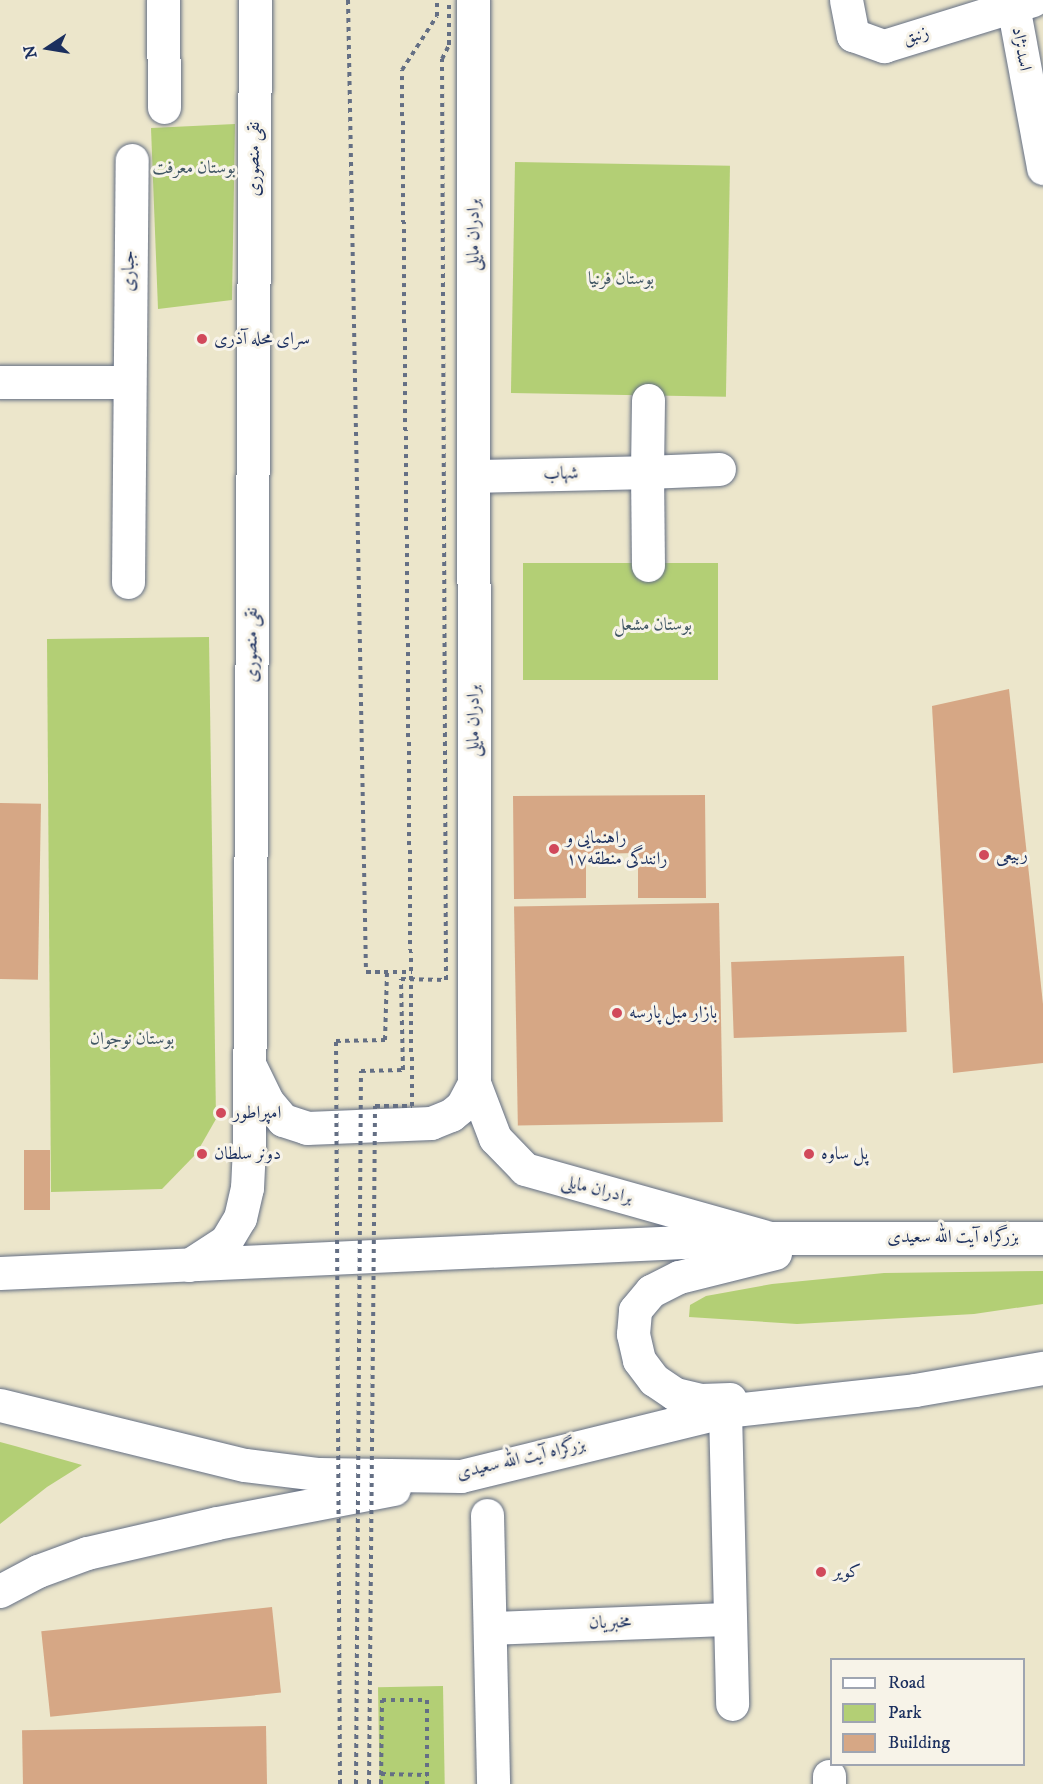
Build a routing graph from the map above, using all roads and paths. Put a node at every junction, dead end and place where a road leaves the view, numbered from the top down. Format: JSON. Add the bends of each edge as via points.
{"nodes":[{"id":1,"x":163,"y":0,"type":"edge"},
{"id":2,"x":255,"y":0,"type":"edge"},
{"id":3,"x":348,"y":0,"type":"edge"},
{"id":4,"x":437,"y":0,"type":"edge"},
{"id":5,"x":449,"y":0,"type":"edge"},
{"id":6,"x":473,"y":0,"type":"edge"},
{"id":7,"x":846,"y":0,"type":"edge"},
{"id":8,"x":1020,"y":2,"type":"edge"},
{"id":9,"x":164,"y":107,"type":"dead end"},
{"id":10,"x":132,"y":160,"type":"dead end"},
{"id":11,"x":1043,"y":168,"type":"edge"},
{"id":12,"x":0,"y":382,"type":"edge"},
{"id":13,"x":127,"y":382,"type":"junction"},
{"id":14,"x":648,"y":400,"type":"dead end"},
{"id":15,"x":719,"y":469,"type":"dead end"},
{"id":16,"x":647,"y":472,"type":"junction"},
{"id":17,"x":474,"y":476,"type":"junction"},
{"id":18,"x":648,"y":565,"type":"dead end"},
{"id":19,"x":128,"y":582,"type":"dead end"},
{"id":20,"x":387,"y":972,"type":"junction"},
{"id":21,"x":412,"y":972,"type":"junction"},
{"id":22,"x":412,"y":979,"type":"junction"},
{"id":23,"x":251,"y":1068,"type":"junction"},
{"id":24,"x":474,"y":1083,"type":"junction"},
{"id":25,"x":844,"y":1237,"type":"junction"},
{"id":26,"x":771,"y":1238,"type":"junction"},
{"id":27,"x":1043,"y":1238,"type":"edge"},
{"id":28,"x":189,"y":1265,"type":"junction"},
{"id":29,"x":0,"y":1273,"type":"edge"},
{"id":30,"x":1043,"y":1368,"type":"edge"},
{"id":31,"x":831,"y":1397,"type":"junction"},
{"id":32,"x":0,"y":1405,"type":"edge"},
{"id":33,"x":725,"y":1412,"type":"junction"},
{"id":34,"x":461,"y":1476,"type":"junction"},
{"id":35,"x":487,"y":1515,"type":"dead end"},
{"id":36,"x":0,"y":1591,"type":"edge"},
{"id":37,"x":729,"y":1619,"type":"junction"},
{"id":38,"x":491,"y":1628,"type":"junction"},
{"id":39,"x":732,"y":1704,"type":"dead end"},
{"id":40,"x":381,"y":1774,"type":"junction"},
{"id":41,"x":427,"y":1775,"type":"junction"},
{"id":42,"x":340,"y":1784,"type":"edge"},
{"id":43,"x":356,"y":1784,"type":"edge"},
{"id":44,"x":369,"y":1784,"type":"edge"},
{"id":45,"x":381,"y":1784,"type":"edge"},
{"id":46,"x":427,"y":1784,"type":"edge"},
{"id":47,"x":493,"y":1784,"type":"edge"}],
"edges":[{"from":1,"to":9,"type":"main road"},
{"from":2,"to":23,"type":"main road","name":"نقی منصوری"},
{"from":3,"to":20,"type":"path","bridge":true,"via":[[366,972]]},
{"from":4,"to":21,"type":"path","bridge":true,"via":[[437,16],[402,70]]},
{"from":5,"to":22,"type":"path","bridge":true,"via":[[450,45],[442,59],[446,980]]},
{"from":6,"to":17,"type":"main road","name":"برادران مایلی"},
{"from":7,"to":8,"type":"main road","name":"زنبق","via":[[854,35],[884,46]]},
{"from":8,"to":11,"type":"main road","name":"اسدنژاد"},
{"from":10,"to":13,"type":"main road","name":"جباری"},
{"from":12,"to":13,"type":"main road"},
{"from":13,"to":19,"type":"main road","name":"جباری"},
{"from":14,"to":16,"type":"main road"},
{"from":15,"to":16,"type":"main road","name":"شهاب"},
{"from":16,"to":17,"type":"main road","name":"شهاب"},
{"from":16,"to":18,"type":"main road"},
{"from":17,"to":24,"type":"main road","name":"برادران مایلی"},
{"from":20,"to":21,"type":"path","bridge":true},
{"from":20,"to":42,"type":"path","bridge":true,"via":[[386,1040],[336,1041]]},
{"from":21,"to":22,"type":"path","bridge":true},
{"from":22,"to":43,"type":"path","bridge":true,"via":[[401,979],[403,1070],[361,1071]]},
{"from":22,"to":44,"type":"path","bridge":true,"via":[[412,1106],[375,1106]]},
{"from":23,"to":24,"type":"main road","via":[[267,1101],[283,1119],[307,1128],[430,1123],[456,1110]]},
{"from":23,"to":28,"type":"main road","name":"نقی منصوری","via":[[247,1188],[240,1218],[226,1241]]},
{"from":24,"to":26,"type":"main road","name":"برادران مایلی","via":[[495,1138],[525,1169]]},
{"from":25,"to":26,"type":"main road","name":"بزرگراه آیت الله سعیدی"},
{"from":25,"to":27,"type":"main road","name":"بزرگراه آیت الله سعیدی"},
{"from":25,"to":31,"type":"main road","via":[[680,1276],[651,1291],[635,1310],[639,1360],[654,1380],[675,1394],[701,1400]]},
{"from":26,"to":28,"type":"main road","name":"بزرگراه آیت الله سعیدی"},
{"from":28,"to":29,"type":"main road","name":"بزرگراه آیت الله سعیدی"},
{"from":30,"to":31,"type":"main road","name":"بزرگراه آیت الله سعیدی","via":[[915,1390]]},
{"from":31,"to":33,"type":"main road","name":"بزرگراه آیت الله سعیدی"},
{"from":32,"to":34,"type":"main road","name":"بزرگراه آیت الله سعیدی","via":[[246,1465],[318,1474]]},
{"from":33,"to":34,"type":"main road","name":"بزرگراه آیت الله سعیدی"},
{"from":33,"to":37,"type":"main road"},
{"from":34,"to":36,"type":"main road","via":[[217,1523],[87,1553],[38,1571]]},
{"from":35,"to":38,"type":"main road"},
{"from":37,"to":38,"type":"main road","name":"مخبریان"},
{"from":37,"to":39,"type":"main road"},
{"from":38,"to":47,"type":"main road"},
{"from":40,"to":41,"type":"path"},
{"from":40,"to":41,"type":"path","via":[[382,1700],[427,1700]]},
{"from":40,"to":45,"type":"path"},
{"from":41,"to":46,"type":"path"}]}
